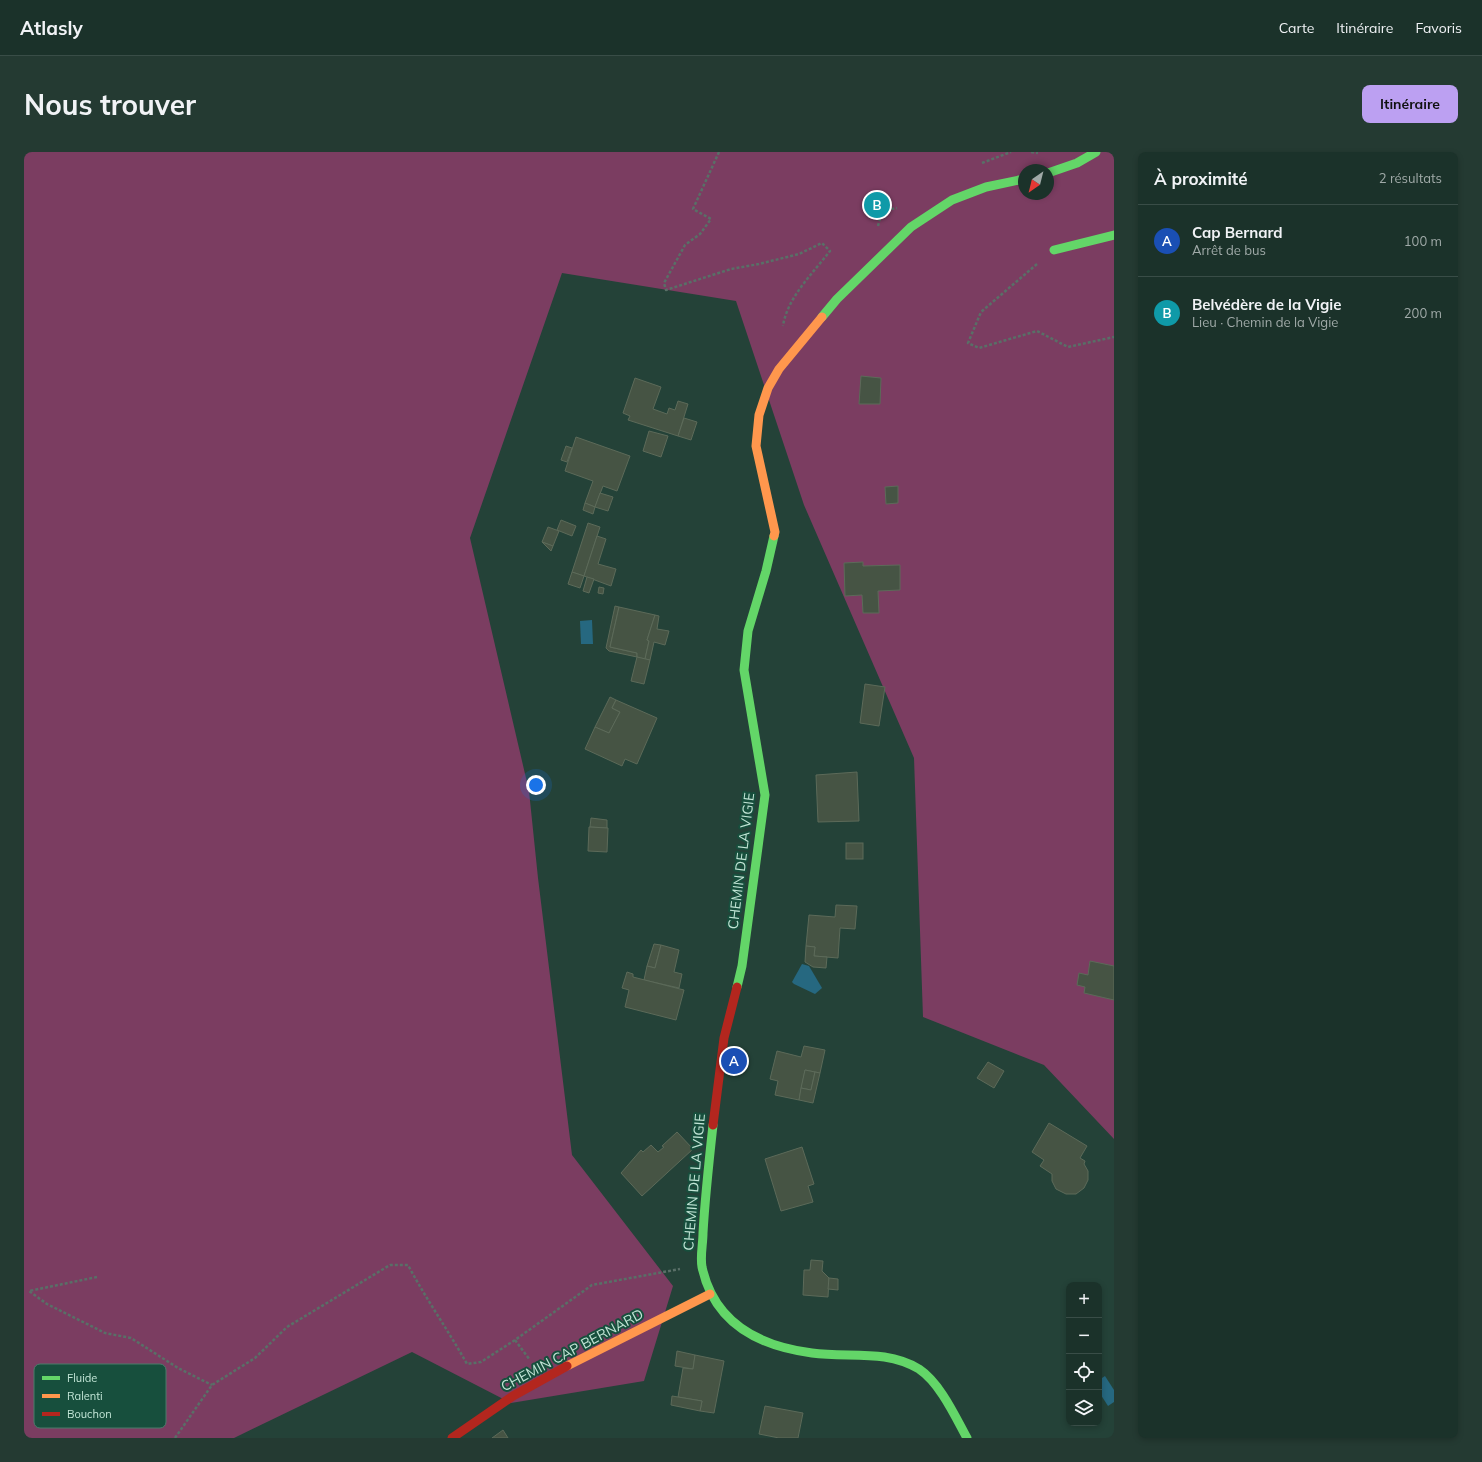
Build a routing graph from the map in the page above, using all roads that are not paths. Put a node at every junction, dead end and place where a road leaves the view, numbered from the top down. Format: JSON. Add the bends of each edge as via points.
{"nodes":[{"id":1,"x":1096,"y":152,"type":"edge"},
{"id":2,"x":1054,"y":171,"type":"edge"},
{"id":3,"x":1018,"y":180,"type":"edge"},
{"id":4,"x":1114,"y":236,"type":"edge"},
{"id":5,"x":1054,"y":250,"type":"road end"},
{"id":6,"x":710,"y":1294,"type":"junction"},
{"id":7,"x":452,"y":1438,"type":"edge"},
{"id":8,"x":967,"y":1438,"type":"edge"}],
"edges":[{"from":1,"to":2,"type":"street","via":[[1077,163]]},
{"from":3,"to":6,"type":"street","name":"CHEMIN DE LA VIGIE","via":[[986,186],[952,200],[911,226],[837,299],[796,346],[768,388],[759,415],[756,446],[775,532],[748,631],[744,670],[765,795],[742,966],[724,1038],[716,1091],[704,1214],[702,1265]]},
{"from":4,"to":5,"type":"street"},
{"from":6,"to":7,"type":"street","name":"CHEMIN CAP BERNARD","via":[[544,1377],[483,1414]]},
{"from":6,"to":8,"type":"street","name":"CHEMIN DE LA VIGIE","via":[[728,1319],[746,1332],[782,1347],[813,1353],[877,1356],[902,1360],[920,1370],[946,1400]]}]}
